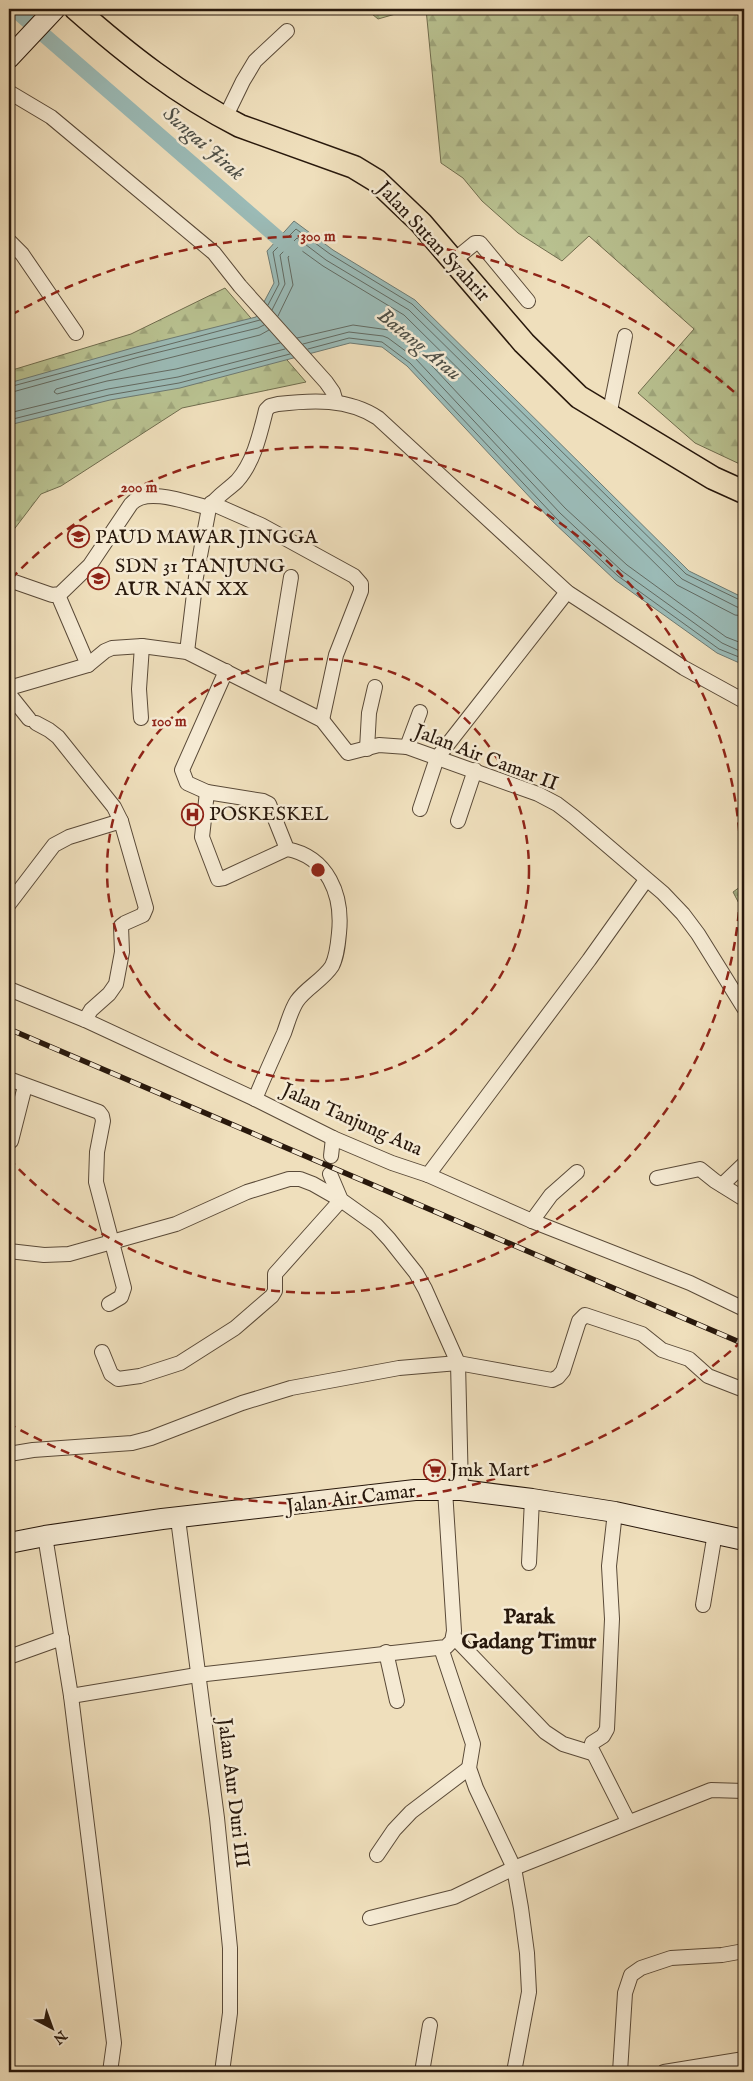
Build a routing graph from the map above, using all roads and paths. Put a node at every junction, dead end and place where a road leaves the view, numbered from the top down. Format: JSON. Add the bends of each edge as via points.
{"nodes":[{"id":1,"x":55,"y":9,"type":"edge"},
{"id":2,"x":76,"y":9,"type":"edge"},
{"id":3,"x":287,"y":31,"type":"dead end"},
{"id":4,"x":9,"y":58,"type":"edge"},
{"id":5,"x":9,"y":92,"type":"edge"},
{"id":6,"x":225,"y":118,"type":"junction"},
{"id":7,"x":9,"y":241,"type":"edge"},
{"id":8,"x":15,"y":257,"type":"edge"},
{"id":9,"x":453,"y":261,"type":"junction"},
{"id":10,"x":528,"y":301,"type":"dead end"},
{"id":11,"x":76,"y":333,"type":"dead end"},
{"id":12,"x":625,"y":336,"type":"dead end"},
{"id":13,"x":336,"y":402,"type":"junction"},
{"id":14,"x":609,"y":416,"type":"junction"},
{"id":15,"x":744,"y":492,"type":"edge"},
{"id":16,"x":210,"y":505,"type":"junction"},
{"id":17,"x":291,"y":577,"type":"dead end"},
{"id":18,"x":9,"y":580,"type":"edge"},
{"id":19,"x":567,"y":592,"type":"junction"},
{"id":20,"x":58,"y":595,"type":"junction"},
{"id":21,"x":142,"y":646,"type":"junction"},
{"id":22,"x":186,"y":652,"type":"junction"},
{"id":23,"x":88,"y":665,"type":"junction"},
{"id":24,"x":226,"y":670,"type":"junction"},
{"id":25,"x":376,"y":687,"type":"dead end"},
{"id":26,"x":9,"y":688,"type":"edge"},
{"id":27,"x":272,"y":693,"type":"junction"},
{"id":28,"x":9,"y":694,"type":"edge"},
{"id":29,"x":744,"y":702,"type":"edge"},
{"id":30,"x":420,"y":712,"type":"dead end"},
{"id":31,"x":141,"y":718,"type":"dead end"},
{"id":32,"x":322,"y":720,"type":"junction"},
{"id":33,"x":407,"y":747,"type":"junction"},
{"id":34,"x":367,"y":749,"type":"junction"},
{"id":35,"x":437,"y":758,"type":"junction"},
{"id":36,"x":475,"y":770,"type":"junction"},
{"id":37,"x":207,"y":792,"type":"junction"},
{"id":38,"x":420,"y":809,"type":"dead end"},
{"id":39,"x":121,"y":821,"type":"junction"},
{"id":40,"x":458,"y":821,"type":"dead end"},
{"id":41,"x":287,"y":848,"type":"junction"},
{"id":42,"x":646,"y":880,"type":"junction"},
{"id":43,"x":9,"y":904,"type":"edge"},
{"id":44,"x":9,"y":989,"type":"edge"},
{"id":45,"x":744,"y":1008,"type":"edge"},
{"id":46,"x":85,"y":1020,"type":"junction"},
{"id":47,"x":9,"y":1079,"type":"edge"},
{"id":48,"x":25,"y":1086,"type":"junction"},
{"id":49,"x":255,"y":1099,"type":"junction"},
{"id":50,"x":333,"y":1138,"type":"junction"},
{"id":51,"x":11,"y":1142,"type":"dead end"},
{"id":52,"x":331,"y":1156,"type":"dead end"},
{"id":53,"x":744,"y":1164,"type":"edge"},
{"id":54,"x":577,"y":1172,"type":"dead end"},
{"id":55,"x":330,"y":1174,"type":"dead end"},
{"id":56,"x":428,"y":1174,"type":"junction"},
{"id":57,"x":657,"y":1178,"type":"dead end"},
{"id":58,"x":722,"y":1185,"type":"junction"},
{"id":59,"x":744,"y":1199,"type":"edge"},
{"id":60,"x":341,"y":1200,"type":"junction"},
{"id":61,"x":532,"y":1221,"type":"junction"},
{"id":62,"x":111,"y":1243,"type":"junction"},
{"id":63,"x":9,"y":1252,"type":"edge"},
{"id":64,"x":108,"y":1304,"type":"dead end"},
{"id":65,"x":744,"y":1308,"type":"edge"},
{"id":66,"x":102,"y":1352,"type":"dead end"},
{"id":67,"x":458,"y":1364,"type":"junction"},
{"id":68,"x":744,"y":1390,"type":"edge"},
{"id":69,"x":9,"y":1454,"type":"edge"},
{"id":70,"x":453,"y":1490,"type":"junction"},
{"id":71,"x":532,"y":1499,"type":"junction"},
{"id":72,"x":615,"y":1512,"type":"junction"},
{"id":73,"x":178,"y":1519,"type":"junction"},
{"id":74,"x":715,"y":1533,"type":"junction"},
{"id":75,"x":45,"y":1536,"type":"junction"},
{"id":76,"x":744,"y":1540,"type":"edge"},
{"id":77,"x":9,"y":1543,"type":"edge"},
{"id":78,"x":529,"y":1563,"type":"dead end"},
{"id":79,"x":703,"y":1605,"type":"dead end"},
{"id":80,"x":454,"y":1637,"type":"junction"},
{"id":81,"x":62,"y":1638,"type":"junction"},
{"id":82,"x":441,"y":1648,"type":"junction"},
{"id":83,"x":386,"y":1652,"type":"junction"},
{"id":84,"x":9,"y":1657,"type":"edge"},
{"id":85,"x":197,"y":1675,"type":"junction"},
{"id":86,"x":71,"y":1696,"type":"junction"},
{"id":87,"x":397,"y":1700,"type":"dead end"},
{"id":88,"x":592,"y":1754,"type":"junction"},
{"id":89,"x":469,"y":1768,"type":"junction"},
{"id":90,"x":744,"y":1791,"type":"edge"},
{"id":91,"x":628,"y":1822,"type":"junction"},
{"id":92,"x":377,"y":1855,"type":"dead end"},
{"id":93,"x":514,"y":1868,"type":"junction"},
{"id":94,"x":370,"y":1918,"type":"dead end"},
{"id":95,"x":744,"y":1951,"type":"edge"},
{"id":96,"x":430,"y":2025,"type":"dead end"},
{"id":97,"x":744,"y":2059,"type":"edge"},
{"id":98,"x":110,"y":2072,"type":"edge"},
{"id":99,"x":222,"y":2072,"type":"edge"},
{"id":100,"x":422,"y":2072,"type":"edge"},
{"id":101,"x":514,"y":2072,"type":"edge"},
{"id":102,"x":620,"y":2072,"type":"edge"},
{"id":103,"x":664,"y":2072,"type":"edge"}],
"edges":[{"from":1,"to":4,"type":"main road"},
{"from":2,"to":6,"type":"main road","name":"Jalan Sutan Syahrir","via":[[156,75]]},
{"from":3,"to":6,"type":"street","via":[[255,61]]},
{"from":5,"to":13,"type":"street","via":[[51,117],[214,253],[326,382]]},
{"from":6,"to":9,"type":"main road","name":"Jalan Sutan Syahrir","via":[[368,174],[387,188]]},
{"from":7,"to":8,"type":"street"},
{"from":8,"to":11,"type":"street"},
{"from":9,"to":10,"type":"street","via":[[475,243],[480,243]]},
{"from":9,"to":14,"type":"main road","name":"Jalan Sutan Syahrir","via":[[578,397]]},
{"from":12,"to":14,"type":"street"},
{"from":13,"to":16,"type":"street","via":[[291,402],[268,408],[249,464],[236,482]]},
{"from":13,"to":19,"type":"street","via":[[357,406],[378,418]]},
{"from":14,"to":15,"type":"main road","name":"Jalan Sutan Syahrir","via":[[707,475]]},
{"from":16,"to":20,"type":"street","via":[[157,496],[140,497],[131,504],[90,565]]},
{"from":16,"to":22,"type":"street"},
{"from":16,"to":32,"type":"street","via":[[261,525],[354,576],[361,584],[336,655]]},
{"from":17,"to":27,"type":"street"},
{"from":18,"to":20,"type":"street"},
{"from":19,"to":29,"type":"street","via":[[684,668]]},
{"from":19,"to":35,"type":"street"},
{"from":20,"to":23,"type":"street"},
{"from":21,"to":22,"type":"street","name":"Jalan Air Camar II"},
{"from":21,"to":23,"type":"street","name":"Jalan Air Camar II","via":[[108,649]]},
{"from":21,"to":31,"type":"street"},
{"from":22,"to":24,"type":"street","name":"Jalan Air Camar II"},
{"from":23,"to":26,"type":"street"},
{"from":24,"to":27,"type":"street","name":"Jalan Air Camar II"},
{"from":24,"to":37,"type":"street","via":[[182,770],[187,782]]},
{"from":25,"to":34,"type":"street","via":[[369,713]]},
{"from":27,"to":32,"type":"street","name":"Jalan Air Camar II"},
{"from":28,"to":39,"type":"street","via":[[33,721],[64,743],[106,796]]},
{"from":30,"to":33,"type":"street"},
{"from":32,"to":34,"type":"street","name":"Jalan Air Camar II","via":[[346,752]]},
{"from":33,"to":34,"type":"street","name":"Jalan Air Camar II","via":[[384,745]]},
{"from":33,"to":35,"type":"street","name":"Jalan Air Camar II"},
{"from":35,"to":36,"type":"street","name":"Jalan Air Camar II"},
{"from":35,"to":38,"type":"street"},
{"from":36,"to":40,"type":"street"},
{"from":36,"to":42,"type":"street","name":"Jalan Air Camar II","via":[[557,804]]},
{"from":37,"to":41,"type":"street","via":[[269,804]]},
{"from":37,"to":41,"type":"street","via":[[202,837],[218,879]]},
{"from":39,"to":43,"type":"street","via":[[54,845]]},
{"from":39,"to":46,"type":"street","via":[[146,910],[143,915],[121,926],[122,952],[116,984]]},
{"from":41,"to":49,"type":"street","via":[[307,856],[324,870],[332,882],[340,907],[338,943],[329,970],[298,1000]]},
{"from":42,"to":45,"type":"street","name":"Jalan Air Camar II","via":[[690,923]]},
{"from":42,"to":56,"type":"street","name":"Jalan Tanjung Aua"},
{"from":44,"to":46,"type":"street","name":"Jalan Tanjung Aua"},
{"from":46,"to":49,"type":"street","name":"Jalan Tanjung Aua"},
{"from":47,"to":48,"type":"street"},
{"from":48,"to":51,"type":"street"},
{"from":48,"to":62,"type":"street","via":[[99,1112],[102,1116],[96,1182]]},
{"from":49,"to":50,"type":"street","name":"Jalan Tanjung Aua"},
{"from":50,"to":52,"type":"street"},
{"from":50,"to":56,"type":"street","name":"Jalan Tanjung Aua"},
{"from":53,"to":58,"type":"street"},
{"from":54,"to":61,"type":"street","via":[[551,1195]]},
{"from":55,"to":60,"type":"street"},
{"from":56,"to":61,"type":"street"},
{"from":57,"to":58,"type":"street","via":[[696,1168]]},
{"from":58,"to":59,"type":"street"},
{"from":60,"to":62,"type":"street","via":[[313,1184],[289,1179],[247,1192],[176,1224]]},
{"from":60,"to":66,"type":"street","via":[[275,1274],[272,1296],[235,1328],[180,1363],[140,1376],[118,1379],[111,1374]]},
{"from":60,"to":67,"type":"street","via":[[376,1225],[406,1259],[425,1290]]},
{"from":61,"to":65,"type":"street","via":[[690,1282]]},
{"from":62,"to":63,"type":"street","via":[[69,1254]]},
{"from":62,"to":64,"type":"street","via":[[124,1288],[121,1297]]},
{"from":67,"to":68,"type":"street","via":[[555,1379],[563,1371],[579,1321],[588,1314],[642,1334],[662,1350],[689,1359],[708,1376]]},
{"from":67,"to":69,"type":"street","via":[[398,1368],[291,1388],[242,1402],[132,1443]]},
{"from":67,"to":70,"type":"street"},
{"from":70,"to":71,"type":"main road","name":"Jalan Air Camar"},
{"from":70,"to":73,"type":"main road","name":"Jalan Air Camar","via":[[415,1490]]},
{"from":70,"to":80,"type":"street"},
{"from":71,"to":72,"type":"main road","name":"Jalan Air Camar"},
{"from":71,"to":78,"type":"street"},
{"from":72,"to":74,"type":"main road","name":"Jalan Air Camar"},
{"from":72,"to":88,"type":"street","via":[[609,1566],[612,1619],[607,1729],[592,1743]]},
{"from":73,"to":75,"type":"main road","name":"Jalan Air Camar"},
{"from":73,"to":85,"type":"street","name":"Jalan Aur Duri III"},
{"from":74,"to":76,"type":"main road","name":"Jalan Air Camar"},
{"from":74,"to":79,"type":"street"},
{"from":75,"to":77,"type":"main road","name":"Jalan Air Camar"},
{"from":75,"to":81,"type":"street"},
{"from":80,"to":82,"type":"street","via":[[450,1644]]},
{"from":80,"to":88,"type":"street","via":[[545,1732],[563,1744]]},
{"from":81,"to":84,"type":"street"},
{"from":81,"to":86,"type":"street"},
{"from":82,"to":83,"type":"street"},
{"from":82,"to":89,"type":"street","via":[[473,1744]]},
{"from":83,"to":85,"type":"street"},
{"from":83,"to":87,"type":"street"},
{"from":85,"to":86,"type":"street"},
{"from":85,"to":99,"type":"street","name":"Jalan Aur Duri III","via":[[217,1818],[230,1948],[230,2013]]},
{"from":86,"to":98,"type":"street","via":[[114,2043]]},
{"from":88,"to":91,"type":"street"},
{"from":89,"to":92,"type":"street","via":[[410,1812]]},
{"from":89,"to":93,"type":"street"},
{"from":90,"to":91,"type":"street","via":[[711,1790]]},
{"from":91,"to":93,"type":"street"},
{"from":93,"to":94,"type":"street","via":[[454,1897]]},
{"from":93,"to":101,"type":"street","via":[[527,1954],[529,1992]]},
{"from":95,"to":102,"type":"street","via":[[671,1958],[641,1968],[631,1975],[625,1993]]},
{"from":96,"to":100,"type":"street"},
{"from":97,"to":103,"type":"street"}]}
